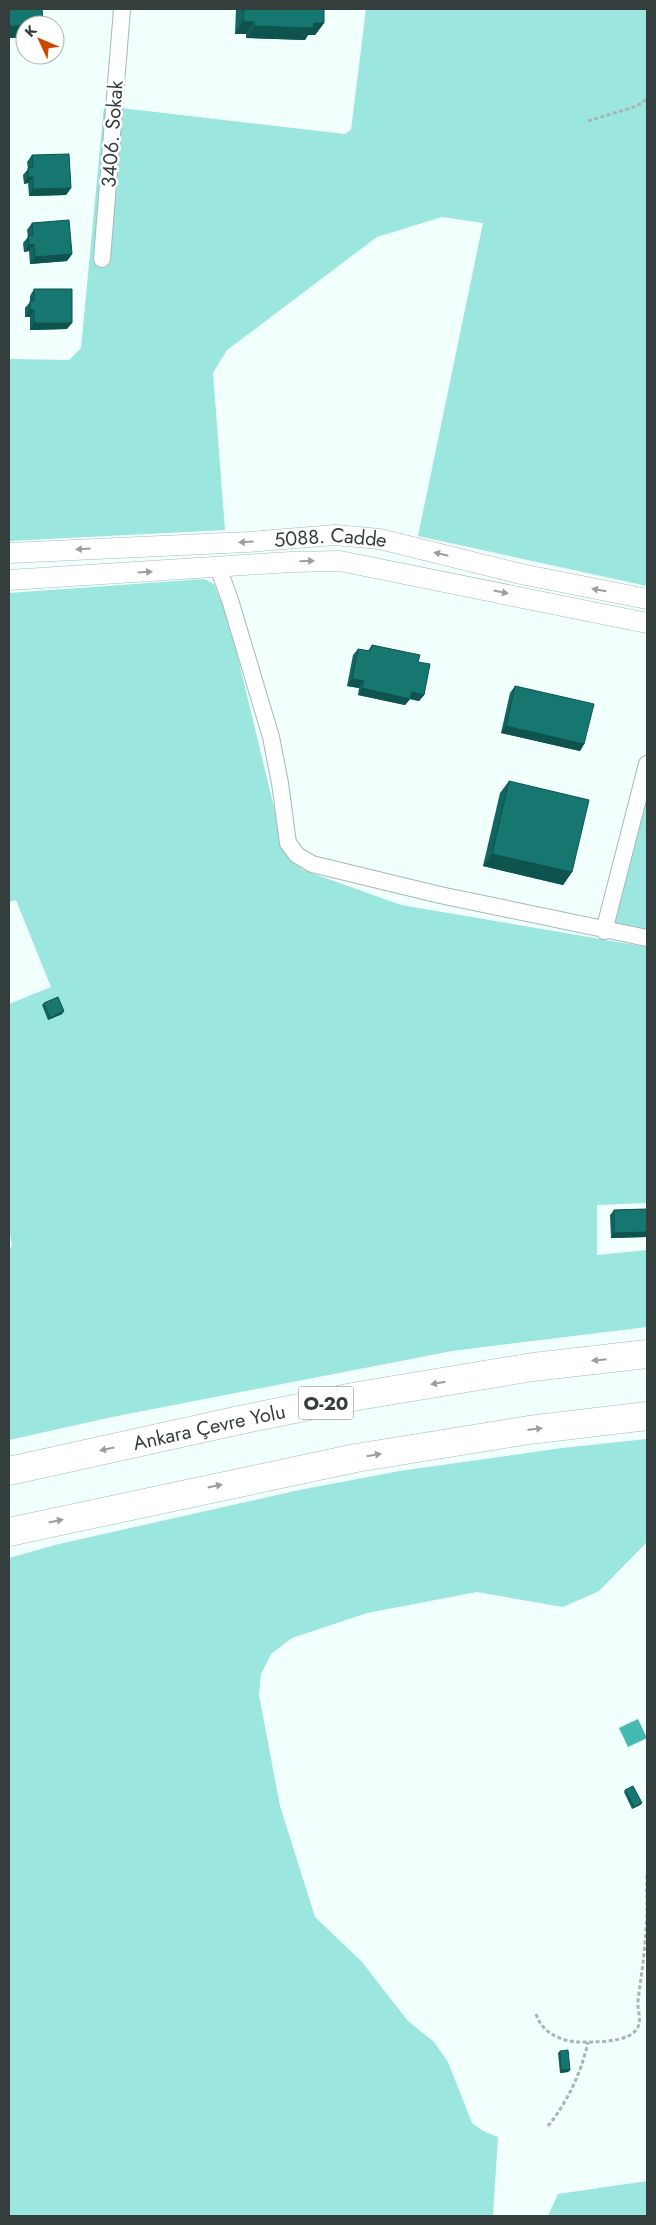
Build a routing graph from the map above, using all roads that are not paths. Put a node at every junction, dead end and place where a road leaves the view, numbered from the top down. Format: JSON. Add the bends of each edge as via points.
{"nodes":[{"id":1,"x":122,"y":9,"type":"edge"},
{"id":2,"x":102,"y":259,"type":"dead end"},
{"id":3,"x":9,"y":553,"type":"edge"},
{"id":4,"x":218,"y":567,"type":"junction"},
{"id":5,"x":9,"y":580,"type":"edge"},
{"id":6,"x":647,"y":599,"type":"edge"},
{"id":7,"x":647,"y":622,"type":"edge"},
{"id":8,"x":647,"y":764,"type":"edge"},
{"id":9,"x":604,"y":930,"type":"junction"},
{"id":10,"x":647,"y":938,"type":"edge"},
{"id":11,"x":647,"y":1354,"type":"edge"},
{"id":12,"x":647,"y":1416,"type":"edge"},
{"id":13,"x":9,"y":1471,"type":"edge"},
{"id":14,"x":9,"y":1532,"type":"edge"}],
"edges":[{"from":1,"to":2,"type":"street","name":"3406. Sokak"},
{"from":6,"to":3,"type":"street","name":"5088. Cadde","one_way":true,"via":[[584,588],[380,539],[335,535]]},
{"from":5,"to":4,"type":"street","name":"5088. Cadde","one_way":true},
{"from":4,"to":7,"type":"street","name":"5088. Cadde","one_way":true,"via":[[340,561]]},
{"from":4,"to":9,"type":"street","via":[[271,737],[288,843],[297,855],[312,864],[440,896]]},
{"from":8,"to":9,"type":"street"},
{"from":9,"to":10,"type":"street"},
{"from":11,"to":13,"type":"highway","name":"Ankara Çevre Yolu","number":"O-20","one_way":true,"via":[[532,1367],[358,1396]]},
{"from":14,"to":12,"type":"highway","one_way":true,"via":[[356,1458],[529,1430]]}]}
